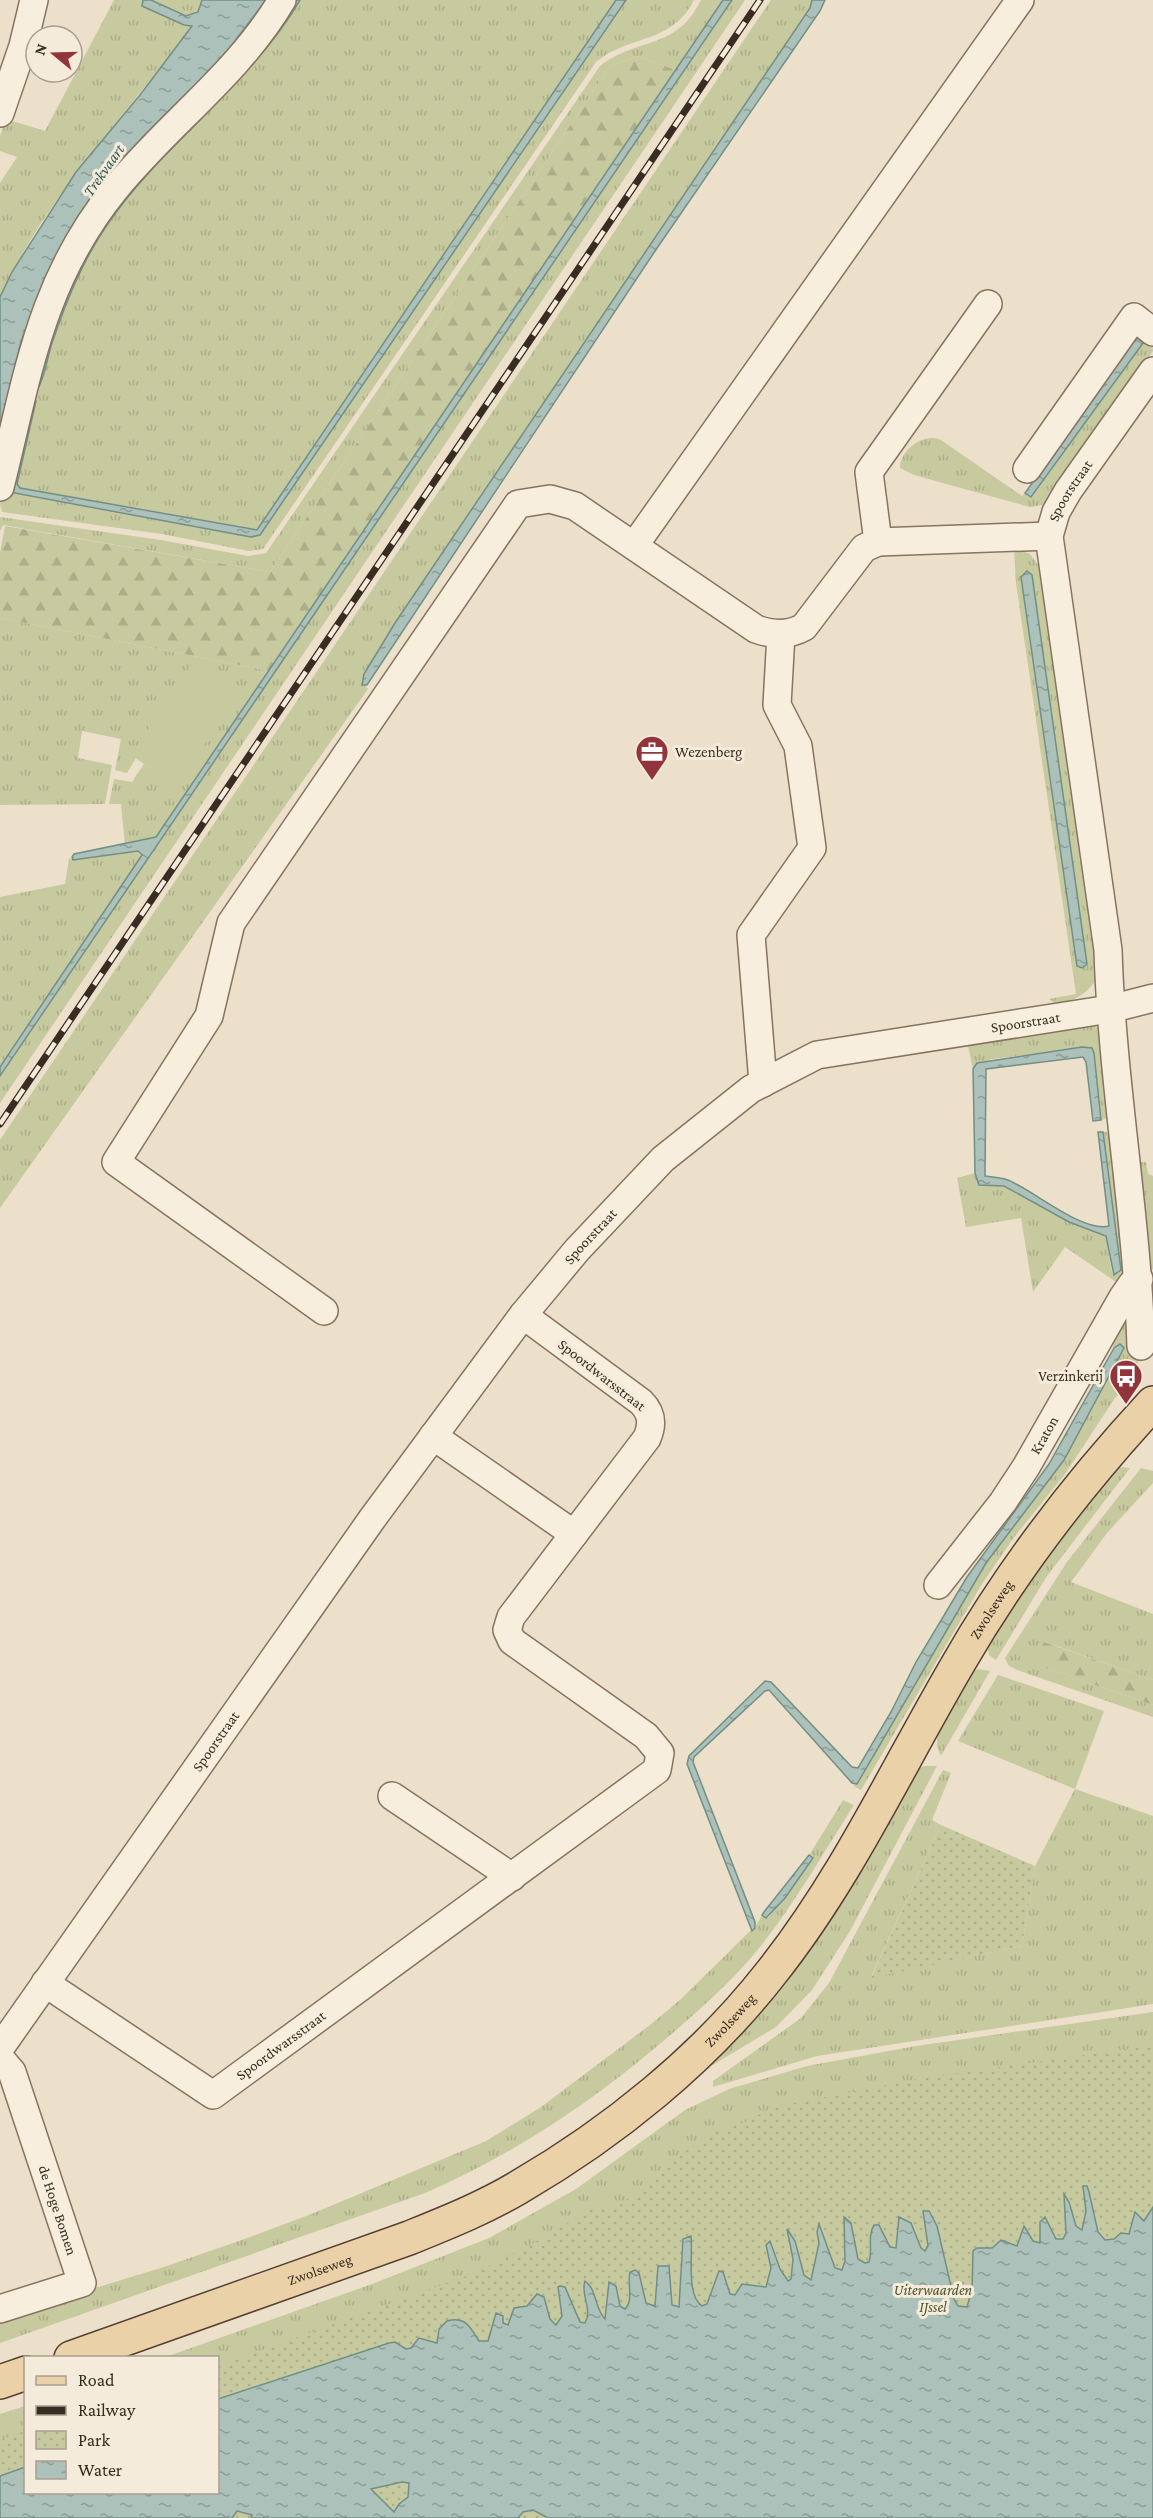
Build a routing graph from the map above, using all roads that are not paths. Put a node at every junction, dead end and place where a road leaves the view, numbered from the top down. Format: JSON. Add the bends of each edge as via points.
{"nodes":[{"id":1,"x":34,"y":0,"type":"edge"},
{"id":2,"x":282,"y":0,"type":"edge"},
{"id":3,"x":1020,"y":0,"type":"edge"},
{"id":4,"x":0,"y":113,"type":"edge"},
{"id":5,"x":988,"y":304,"type":"dead end"},
{"id":6,"x":1153,"y":332,"type":"edge"},
{"id":7,"x":1153,"y":371,"type":"edge"},
{"id":8,"x":1027,"y":469,"type":"dead end"},
{"id":9,"x":0,"y":487,"type":"edge"},
{"id":10,"x":1049,"y":536,"type":"junction"},
{"id":11,"x":878,"y":542,"type":"junction"},
{"id":12,"x":634,"y":546,"type":"junction"},
{"id":13,"x":781,"y":633,"type":"junction"},
{"id":14,"x":1153,"y":998,"type":"edge"},
{"id":15,"x":1110,"y":1009,"type":"junction"},
{"id":16,"x":763,"y":1083,"type":"junction"},
{"id":17,"x":1139,"y":1279,"type":"junction"},
{"id":18,"x":324,"y":1311,"type":"dead end"},
{"id":19,"x":523,"y":1315,"type":"junction"},
{"id":20,"x":1141,"y":1346,"type":"dead end"},
{"id":21,"x":1153,"y":1403,"type":"edge"},
{"id":22,"x":433,"y":1436,"type":"junction"},
{"id":23,"x":574,"y":1534,"type":"junction"},
{"id":24,"x":938,"y":1585,"type":"dead end"},
{"id":25,"x":392,"y":1796,"type":"dead end"},
{"id":26,"x":512,"y":1877,"type":"junction"},
{"id":27,"x":45,"y":1983,"type":"junction"},
{"id":28,"x":0,"y":2048,"type":"edge"},
{"id":29,"x":0,"y":2058,"type":"edge"},
{"id":30,"x":0,"y":2310,"type":"edge"},
{"id":31,"x":77,"y":2356,"type":"edge"},
{"id":32,"x":24,"y":2374,"type":"edge"},
{"id":33,"x":0,"y":2382,"type":"edge"}],
"edges":[{"from":1,"to":4,"type":"street"},
{"from":2,"to":9,"type":"street","via":[[239,58],[144,154],[68,259],[33,351]]},
{"from":3,"to":12,"type":"street"},
{"from":5,"to":11,"type":"street","via":[[869,472]]},
{"from":6,"to":8,"type":"street","via":[[1134,317]]},
{"from":7,"to":10,"type":"street","name":"Spoorstraat","via":[[1068,491]]},
{"from":10,"to":11,"type":"street"},
{"from":10,"to":15,"type":"street","name":"Spoorstraat","via":[[1108,950]]},
{"from":11,"to":13,"type":"street","via":[[864,548],[804,627]]},
{"from":12,"to":13,"type":"street","via":[[756,629]]},
{"from":12,"to":18,"type":"street","via":[[575,506],[550,499],[518,504],[231,923],[209,1016],[116,1162]]},
{"from":13,"to":16,"type":"street","via":[[777,705],[798,746],[812,848],[751,935]]},
{"from":14,"to":15,"type":"street"},
{"from":15,"to":16,"type":"street","name":"Spoorstraat","via":[[817,1055]]},
{"from":15,"to":17,"type":"street"},
{"from":16,"to":19,"type":"street","name":"Spoorstraat","via":[[663,1159],[576,1250]]},
{"from":17,"to":20,"type":"street"},
{"from":17,"to":24,"type":"street","name":"Kraton","via":[[1123,1297],[1026,1467]]},
{"from":19,"to":22,"type":"street","name":"Spoorstraat"},
{"from":19,"to":23,"type":"street","name":"Spoordwarsstraat","via":[[641,1402],[650,1415],[646,1438]]},
{"from":21,"to":31,"type":"main road","name":"Zwolseweg","via":[[1020,1566],[958,1664],[855,1846],[790,1947],[746,2002],[666,2081],[556,2164],[464,2215],[410,2238]]},
{"from":22,"to":23,"type":"street"},
{"from":22,"to":27,"type":"street","name":"Spoorstraat"},
{"from":23,"to":26,"type":"street","name":"Spoordwarsstraat","via":[[511,1617],[507,1630],[512,1641],[646,1736],[660,1753],[657,1770]]},
{"from":25,"to":26,"type":"street"},
{"from":26,"to":27,"type":"street","name":"Spoordwarsstraat","via":[[213,2095]]},
{"from":27,"to":28,"type":"street","name":"Spoorstraat"},
{"from":29,"to":30,"type":"street","name":"de Hoge Bomen","via":[[12,2072],[82,2283]]},
{"from":32,"to":33,"type":"main road"}]}
